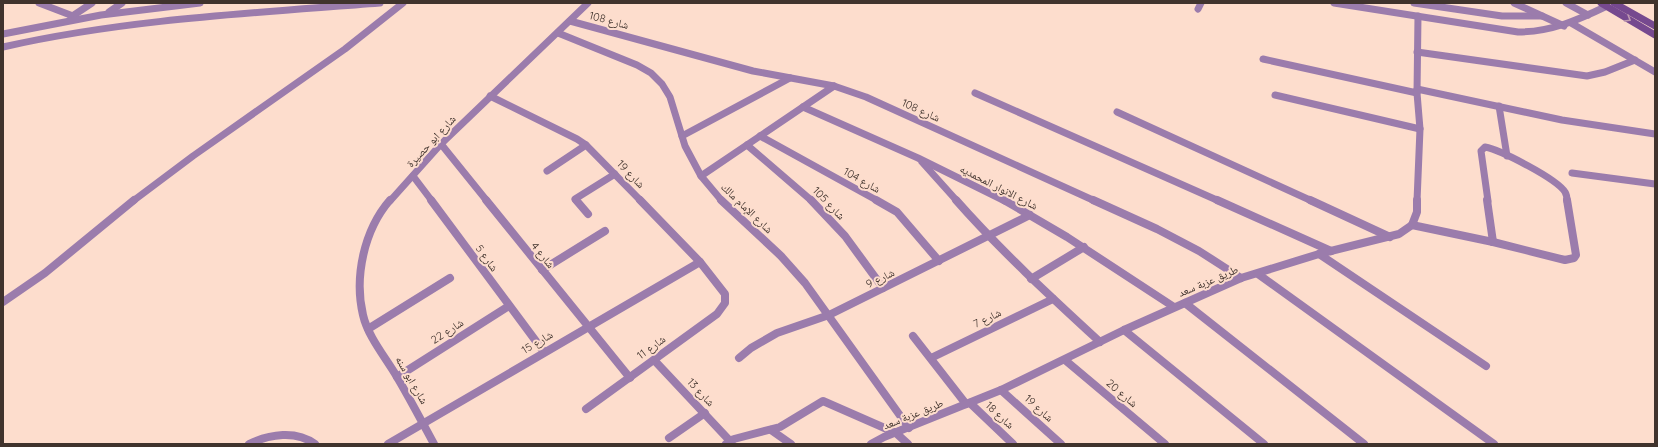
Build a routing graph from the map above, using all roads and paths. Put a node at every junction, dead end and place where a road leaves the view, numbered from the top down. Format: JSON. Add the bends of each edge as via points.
{"nodes":[{"id":1,"x":39,"y":3,"type":"edge"},
{"id":2,"x":92,"y":3,"type":"edge"},
{"id":3,"x":122,"y":3,"type":"edge"},
{"id":4,"x":200,"y":3,"type":"edge"},
{"id":5,"x":380,"y":3,"type":"edge"},
{"id":6,"x":403,"y":3,"type":"edge"},
{"id":7,"x":588,"y":3,"type":"edge"},
{"id":8,"x":1334,"y":3,"type":"edge"},
{"id":9,"x":1386,"y":3,"type":"edge"},
{"id":10,"x":1414,"y":3,"type":"edge"},
{"id":11,"x":1514,"y":3,"type":"edge"},
{"id":12,"x":1566,"y":3,"type":"edge"},
{"id":13,"x":1614,"y":3,"type":"edge"},
{"id":14,"x":1604,"y":5,"type":"edge"},
{"id":15,"x":1444,"y":6,"type":"edge"},
{"id":16,"x":1383,"y":10,"type":"junction"},
{"id":17,"x":107,"y":13,"type":"junction"},
{"id":18,"x":1588,"y":15,"type":"junction"},
{"id":19,"x":1418,"y":16,"type":"junction"},
{"id":20,"x":1542,"y":16,"type":"junction"},
{"id":21,"x":70,"y":18,"type":"junction"},
{"id":22,"x":570,"y":21,"type":"junction"},
{"id":23,"x":1568,"y":24,"type":"junction"},
{"id":24,"x":1655,"y":26,"type":"edge"},
{"id":25,"x":558,"y":33,"type":"junction"},
{"id":26,"x":3,"y":34,"type":"edge"},
{"id":27,"x":1655,"y":35,"type":"edge"},
{"id":28,"x":3,"y":47,"type":"edge"},
{"id":29,"x":1416,"y":52,"type":"junction"},
{"id":30,"x":1263,"y":59,"type":"dead end"},
{"id":31,"x":1635,"y":60,"type":"junction"},
{"id":32,"x":1655,"y":72,"type":"edge"},
{"id":33,"x":790,"y":78,"type":"junction"},
{"id":34,"x":834,"y":86,"type":"junction"},
{"id":35,"x":1417,"y":91,"type":"junction"},
{"id":36,"x":975,"y":93,"type":"dead end"},
{"id":37,"x":1275,"y":95,"type":"dead end"},
{"id":38,"x":490,"y":96,"type":"junction"},
{"id":39,"x":1499,"y":106,"type":"junction"},
{"id":40,"x":803,"y":107,"type":"junction"},
{"id":41,"x":1117,"y":112,"type":"dead end"},
{"id":42,"x":1420,"y":129,"type":"junction"},
{"id":43,"x":1655,"y":134,"type":"edge"},
{"id":44,"x":682,"y":136,"type":"junction"},
{"id":45,"x":760,"y":136,"type":"junction"},
{"id":46,"x":441,"y":144,"type":"junction"},
{"id":47,"x":586,"y":145,"type":"junction"},
{"id":48,"x":747,"y":145,"type":"junction"},
{"id":49,"x":1507,"y":156,"type":"junction"},
{"id":50,"x":919,"y":158,"type":"junction"},
{"id":51,"x":547,"y":171,"type":"dead end"},
{"id":52,"x":1572,"y":173,"type":"dead end"},
{"id":53,"x":615,"y":174,"type":"junction"},
{"id":54,"x":413,"y":176,"type":"junction"},
{"id":55,"x":701,"y":176,"type":"junction"},
{"id":56,"x":1655,"y":184,"type":"edge"},
{"id":57,"x":588,"y":214,"type":"dead end"},
{"id":58,"x":1030,"y":215,"type":"junction"},
{"id":59,"x":1412,"y":225,"type":"junction"},
{"id":60,"x":605,"y":231,"type":"dead end"},
{"id":61,"x":989,"y":237,"type":"junction"},
{"id":62,"x":1390,"y":237,"type":"junction"},
{"id":63,"x":1492,"y":242,"type":"junction"},
{"id":64,"x":1084,"y":247,"type":"junction"},
{"id":65,"x":1331,"y":251,"type":"junction"},
{"id":66,"x":1319,"y":254,"type":"junction"},
{"id":67,"x":938,"y":261,"type":"junction"},
{"id":68,"x":700,"y":262,"type":"junction"},
{"id":69,"x":542,"y":270,"type":"junction"},
{"id":70,"x":1258,"y":274,"type":"junction"},
{"id":71,"x":450,"y":278,"type":"dead end"},
{"id":72,"x":1241,"y":278,"type":"junction"},
{"id":73,"x":1032,"y":279,"type":"junction"},
{"id":74,"x":883,"y":288,"type":"junction"},
{"id":75,"x":1053,"y":299,"type":"junction"},
{"id":76,"x":3,"y":302,"type":"edge"},
{"id":77,"x":726,"y":302,"type":"joint"},
{"id":78,"x":1185,"y":302,"type":"junction"},
{"id":79,"x":509,"y":306,"type":"junction"},
{"id":80,"x":1174,"y":307,"type":"junction"},
{"id":81,"x":829,"y":315,"type":"junction"},
{"id":82,"x":588,"y":326,"type":"junction"},
{"id":83,"x":368,"y":329,"type":"junction"},
{"id":84,"x":1124,"y":330,"type":"junction"},
{"id":85,"x":913,"y":336,"type":"dead end"},
{"id":86,"x":1100,"y":342,"type":"junction"},
{"id":87,"x":544,"y":352,"type":"junction"},
{"id":88,"x":739,"y":358,"type":"dead end"},
{"id":89,"x":931,"y":358,"type":"junction"},
{"id":90,"x":654,"y":360,"type":"junction"},
{"id":91,"x":1065,"y":360,"type":"junction"},
{"id":92,"x":1486,"y":366,"type":"dead end"},
{"id":93,"x":397,"y":377,"type":"junction"},
{"id":94,"x":630,"y":378,"type":"junction"},
{"id":95,"x":1001,"y":390,"type":"junction"},
{"id":96,"x":968,"y":404,"type":"junction"},
{"id":97,"x":586,"y":409,"type":"dead end"},
{"id":98,"x":705,"y":414,"type":"junction"},
{"id":99,"x":423,"y":424,"type":"junction"},
{"id":100,"x":909,"y":428,"type":"junction"},
{"id":101,"x":771,"y":430,"type":"junction"},
{"id":102,"x":896,"y":433,"type":"junction"},
{"id":103,"x":670,"y":438,"type":"dead end"},
{"id":104,"x":728,"y":442,"type":"edge"},
{"id":105,"x":249,"y":444,"type":"edge"},
{"id":106,"x":316,"y":444,"type":"edge"},
{"id":107,"x":388,"y":444,"type":"edge"},
{"id":108,"x":434,"y":444,"type":"edge"},
{"id":109,"x":791,"y":444,"type":"edge"},
{"id":110,"x":871,"y":444,"type":"edge"},
{"id":111,"x":908,"y":444,"type":"edge"},
{"id":112,"x":1013,"y":444,"type":"edge"},
{"id":113,"x":1060,"y":444,"type":"edge"},
{"id":114,"x":1165,"y":444,"type":"edge"},
{"id":115,"x":1264,"y":444,"type":"edge"},
{"id":116,"x":1364,"y":444,"type":"edge"},
{"id":117,"x":1494,"y":444,"type":"edge"}],
"edges":[{"from":1,"to":21,"type":"street"},
{"from":2,"to":21,"type":"street"},
{"from":3,"to":17,"type":"street"},
{"from":4,"to":17,"type":"street"},
{"from":5,"to":28,"type":"street","via":[[228,15],[89,30]]},
{"from":6,"to":76,"type":"street","via":[[306,78],[163,178]]},
{"from":7,"to":22,"type":"street","name":"شارع ابو حصيرة"},
{"from":8,"to":16,"type":"street"},
{"from":9,"to":16,"type":"street"},
{"from":10,"to":15,"type":"street"},
{"from":11,"to":20,"type":"street"},
{"from":12,"to":18,"type":"street"},
{"from":13,"to":24,"type":"street"},
{"from":14,"to":18,"type":"street"},
{"from":14,"to":27,"type":"street","one_way":true},
{"from":15,"to":20,"type":"street","via":[[1502,16]]},
{"from":16,"to":19,"type":"street"},
{"from":17,"to":21,"type":"street"},
{"from":18,"to":23,"type":"street"},
{"from":19,"to":23,"type":"street","via":[[1518,32],[1544,32]]},
{"from":19,"to":29,"type":"street"},
{"from":20,"to":23,"type":"street"},
{"from":21,"to":26,"type":"street"},
{"from":22,"to":25,"type":"street","name":"شارع ابو حصيرة"},
{"from":22,"to":33,"type":"street","name":"شارع 108","via":[[753,71]]},
{"from":23,"to":31,"type":"street"},
{"from":25,"to":38,"type":"street","name":"شارع ابو حصيرة"},
{"from":25,"to":44,"type":"street","name":"شارع الإمام مالك","via":[[637,65],[652,74],[670,97]]},
{"from":29,"to":31,"type":"street","via":[[1587,76],[1608,72]]},
{"from":29,"to":35,"type":"street"},
{"from":30,"to":35,"type":"street"},
{"from":31,"to":32,"type":"street"},
{"from":33,"to":34,"type":"street","name":"شارع 108"},
{"from":33,"to":44,"type":"street"},
{"from":34,"to":40,"type":"street"},
{"from":34,"to":72,"type":"street","name":"شارع 108","via":[[894,110],[1157,229],[1199,251]]},
{"from":35,"to":39,"type":"street"},
{"from":35,"to":42,"type":"street"},
{"from":36,"to":65,"type":"street"},
{"from":37,"to":42,"type":"street"},
{"from":38,"to":46,"type":"street","name":"شارع ابو حصيرة"},
{"from":38,"to":47,"type":"street","name":"شارع 19"},
{"from":39,"to":43,"type":"street","via":[[1562,120]]},
{"from":39,"to":49,"type":"street"},
{"from":40,"to":45,"type":"street"},
{"from":40,"to":50,"type":"street","name":"شارع الانوار المحمديه"},
{"from":41,"to":62,"type":"street"},
{"from":42,"to":59,"type":"street","via":[[1418,212]]},
{"from":44,"to":55,"type":"street","name":"شارع الإمام مالك"},
{"from":45,"to":48,"type":"street"},
{"from":45,"to":67,"type":"street","name":"شارع 104","via":[[897,212]]},
{"from":46,"to":54,"type":"street","name":"شارع ابو حصيرة"},
{"from":46,"to":69,"type":"street","name":"شارع 4"},
{"from":47,"to":51,"type":"street"},
{"from":47,"to":53,"type":"street","name":"شارع 19"},
{"from":48,"to":55,"type":"street"},
{"from":48,"to":74,"type":"street","name":"شارع 105","via":[[790,180],[824,213],[841,231]]},
{"from":49,"to":63,"type":"street","via":[[1490,148],[1481,151]]},
{"from":49,"to":63,"type":"street","via":[[1553,181],[1564,190],[1576,255],[1570,260],[1565,260]]},
{"from":50,"to":58,"type":"street","name":"شارع الانوار المحمديه"},
{"from":50,"to":61,"type":"street"},
{"from":52,"to":56,"type":"street"},
{"from":53,"to":57,"type":"street","via":[[575,199]]},
{"from":53,"to":68,"type":"street","name":"شارع 19"},
{"from":54,"to":79,"type":"street","name":"شارع 5"},
{"from":54,"to":83,"type":"street","name":"شارع ابو حصيرة","via":[[388,203],[368,237],[360,276],[362,310]]},
{"from":55,"to":81,"type":"street","name":"شارع الإمام مالك","via":[[738,217],[789,265]]},
{"from":58,"to":61,"type":"street","name":"شارع 9"},
{"from":58,"to":64,"type":"street","name":"شارع الانوار المحمديه"},
{"from":59,"to":62,"type":"street","name":"طريق عزبة سعد"},
{"from":59,"to":63,"type":"street"},
{"from":60,"to":69,"type":"street"},
{"from":61,"to":67,"type":"street","name":"شارع 9"},
{"from":61,"to":73,"type":"street"},
{"from":62,"to":65,"type":"street","name":"طريق عزبة سعد"},
{"from":64,"to":73,"type":"street"},
{"from":64,"to":80,"type":"street","name":"شارع الانوار المحمديه"},
{"from":65,"to":66,"type":"street","name":"طريق عزبة سعد"},
{"from":66,"to":70,"type":"street","name":"طريق عزبة سعد"},
{"from":66,"to":92,"type":"street"},
{"from":67,"to":74,"type":"street","name":"شارع 9"},
{"from":68,"to":77,"type":"street","name":"شارع 19","via":[[725,294]]},
{"from":68,"to":82,"type":"street","name":"شارع 15"},
{"from":69,"to":82,"type":"street","name":"شارع 4"},
{"from":70,"to":72,"type":"street","name":"طريق عزبة سعد"},
{"from":70,"to":117,"type":"street"},
{"from":71,"to":83,"type":"street"},
{"from":72,"to":78,"type":"street","name":"طريق عزبة سعد"},
{"from":73,"to":75,"type":"street"},
{"from":74,"to":81,"type":"street","name":"شارع 9"},
{"from":75,"to":86,"type":"street"},
{"from":75,"to":89,"type":"street","name":"شارع 7"},
{"from":77,"to":90,"type":"street","name":"شارع 11","via":[[717,314]]},
{"from":78,"to":80,"type":"street","name":"طريق عزبة سعد"},
{"from":78,"to":116,"type":"street"},
{"from":79,"to":87,"type":"street","name":"شارع 5"},
{"from":79,"to":93,"type":"street","name":"شارع 22"},
{"from":80,"to":84,"type":"street","name":"طريق عزبة سعد"},
{"from":81,"to":88,"type":"street","name":"شارع 9","via":[[776,333]]},
{"from":81,"to":100,"type":"street","name":"شارع الإمام مالك"},
{"from":82,"to":87,"type":"street","name":"شارع 15"},
{"from":82,"to":94,"type":"street","name":"شارع 4"},
{"from":83,"to":93,"type":"street","name":"شارع ابو سنه"},
{"from":84,"to":86,"type":"street","name":"طريق عزبة سعد"},
{"from":84,"to":115,"type":"street"},
{"from":85,"to":89,"type":"street","name":"شارع 18"},
{"from":86,"to":91,"type":"street","name":"طريق عزبة سعد"},
{"from":87,"to":99,"type":"street","name":"شارع 15"},
{"from":89,"to":96,"type":"street","name":"شارع 18"},
{"from":90,"to":94,"type":"street","name":"شارع 11"},
{"from":90,"to":98,"type":"street","name":"شارع 13"},
{"from":91,"to":95,"type":"street","name":"طريق عزبة سعد"},
{"from":91,"to":114,"type":"street","name":"شارع 20"},
{"from":93,"to":99,"type":"street","name":"شارع ابو سنه"},
{"from":94,"to":97,"type":"street","name":"شارع 11"},
{"from":95,"to":96,"type":"street","name":"طريق عزبة سعد"},
{"from":95,"to":113,"type":"street","name":"شارع 19"},
{"from":96,"to":100,"type":"street","name":"طريق عزبة سعد"},
{"from":96,"to":112,"type":"street","name":"شارع 18"},
{"from":98,"to":103,"type":"street"},
{"from":98,"to":104,"type":"street","name":"شارع 13"},
{"from":99,"to":107,"type":"street","name":"شارع 15"},
{"from":99,"to":108,"type":"street","name":"شارع ابو سنه"},
{"from":100,"to":102,"type":"street","name":"طريق عزبة سعد"},
{"from":101,"to":102,"type":"street","via":[[783,426],[823,401]]},
{"from":101,"to":104,"type":"street"},
{"from":101,"to":109,"type":"street"},
{"from":102,"to":110,"type":"street","name":"طريق عزبة سعد"},
{"from":102,"to":111,"type":"street"},
{"from":105,"to":106,"type":"street","via":[[277,435],[304,437]]}]}
